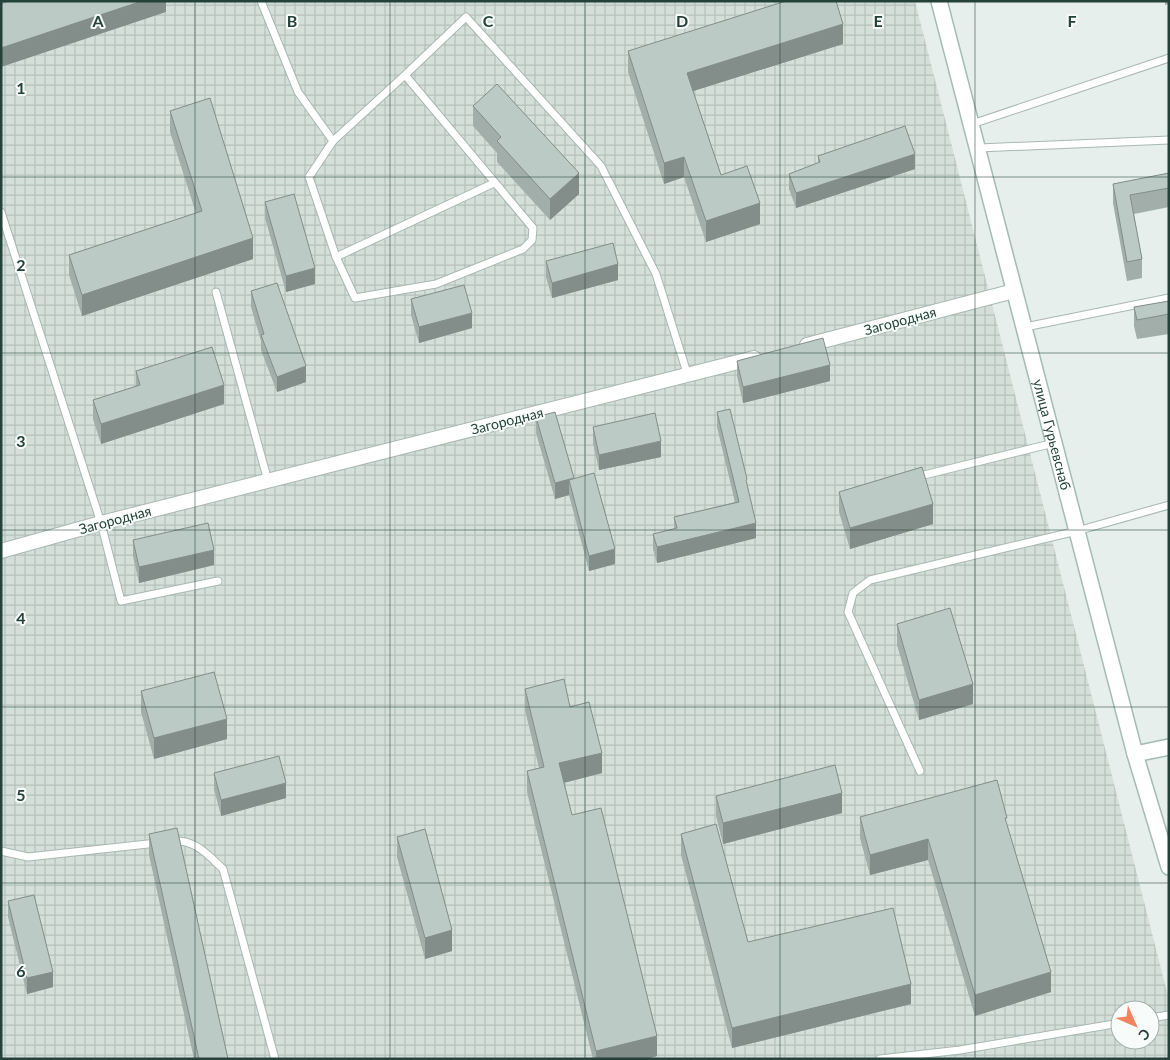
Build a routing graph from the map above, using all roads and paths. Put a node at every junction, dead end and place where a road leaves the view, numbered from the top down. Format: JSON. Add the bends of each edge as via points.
{"nodes":[{"id":1,"x":261,"y":1,"type":"edge"},
{"id":2,"x":939,"y":1,"type":"edge"},
{"id":3,"x":1169,"y":58,"type":"edge"},
{"id":4,"x":405,"y":75,"type":"junction"},
{"id":5,"x":972,"y":124,"type":"junction"},
{"id":6,"x":1169,"y":140,"type":"edge"},
{"id":7,"x":333,"y":141,"type":"junction"},
{"id":8,"x":979,"y":148,"type":"junction"},
{"id":9,"x":494,"y":183,"type":"junction"},
{"id":10,"x":1,"y":212,"type":"edge"},
{"id":11,"x":336,"y":257,"type":"junction"},
{"id":12,"x":1014,"y":291,"type":"junction"},
{"id":13,"x":216,"y":292,"type":"dead end"},
{"id":14,"x":1169,"y":298,"type":"edge"},
{"id":15,"x":1025,"y":327,"type":"junction"},
{"id":16,"x":793,"y":348,"type":"edge"},
{"id":17,"x":764,"y":356,"type":"edge"},
{"id":18,"x":688,"y":376,"type":"junction"},
{"id":19,"x":1054,"y":443,"type":"junction"},
{"id":20,"x":905,"y":480,"type":"edge"},
{"id":21,"x":268,"y":481,"type":"junction"},
{"id":22,"x":1169,"y":506,"type":"edge"},
{"id":23,"x":101,"y":523,"type":"junction"},
{"id":24,"x":1077,"y":531,"type":"junction"},
{"id":25,"x":1,"y":552,"type":"edge"},
{"id":26,"x":218,"y":581,"type":"dead end"},
{"id":27,"x":1169,"y":748,"type":"edge"},
{"id":28,"x":1135,"y":754,"type":"junction"},
{"id":29,"x":920,"y":772,"type":"dead end"},
{"id":30,"x":1,"y":851,"type":"edge"},
{"id":31,"x":1169,"y":867,"type":"edge"},
{"id":32,"x":1110,"y":1025,"type":"edge"},
{"id":33,"x":275,"y":1059,"type":"edge"},
{"id":34,"x":880,"y":1059,"type":"edge"}],
"edges":[{"from":1,"to":7,"type":"lane","via":[[298,92]]},
{"from":2,"to":5,"type":"street","name":"улица Гурьевснаб"},
{"from":3,"to":5,"type":"lane"},
{"from":4,"to":7,"type":"lane"},
{"from":4,"to":9,"type":"lane"},
{"from":4,"to":18,"type":"lane","via":[[466,17],[602,166],[656,274]]},
{"from":5,"to":8,"type":"street","name":"улица Гурьевснаб"},
{"from":6,"to":8,"type":"lane"},
{"from":7,"to":11,"type":"lane","via":[[309,177]]},
{"from":8,"to":12,"type":"street","name":"улица Гурьевснаб"},
{"from":9,"to":11,"type":"lane"},
{"from":9,"to":11,"type":"lane","via":[[533,228],[532,240],[523,249],[436,284],[355,298]]},
{"from":10,"to":23,"type":"lane"},
{"from":12,"to":15,"type":"street","name":"улица Гурьевснаб"},
{"from":12,"to":16,"type":"street","name":"Загородная"},
{"from":13,"to":21,"type":"lane"},
{"from":14,"to":15,"type":"lane"},
{"from":15,"to":19,"type":"street","name":"улица Гурьевснаб"},
{"from":17,"to":18,"type":"street","name":"Загородная"},
{"from":18,"to":21,"type":"street","name":"Загородная"},
{"from":19,"to":20,"type":"lane"},
{"from":19,"to":24,"type":"street","name":"улица Гурьевснаб"},
{"from":21,"to":23,"type":"street","name":"Загородная"},
{"from":22,"to":24,"type":"lane"},
{"from":23,"to":25,"type":"street","name":"Загородная"},
{"from":23,"to":26,"type":"lane","via":[[121,601]]},
{"from":24,"to":28,"type":"street","name":"улица Гурьевснаб"},
{"from":24,"to":29,"type":"lane","via":[[870,580],[853,592],[848,612]]},
{"from":27,"to":28,"type":"street"},
{"from":28,"to":31,"type":"street","name":"улица Гурьевснаб"},
{"from":30,"to":33,"type":"lane","via":[[28,857],[182,840],[203,850],[223,869]]},
{"from":32,"to":34,"type":"lane","via":[[960,1050]]}]}
